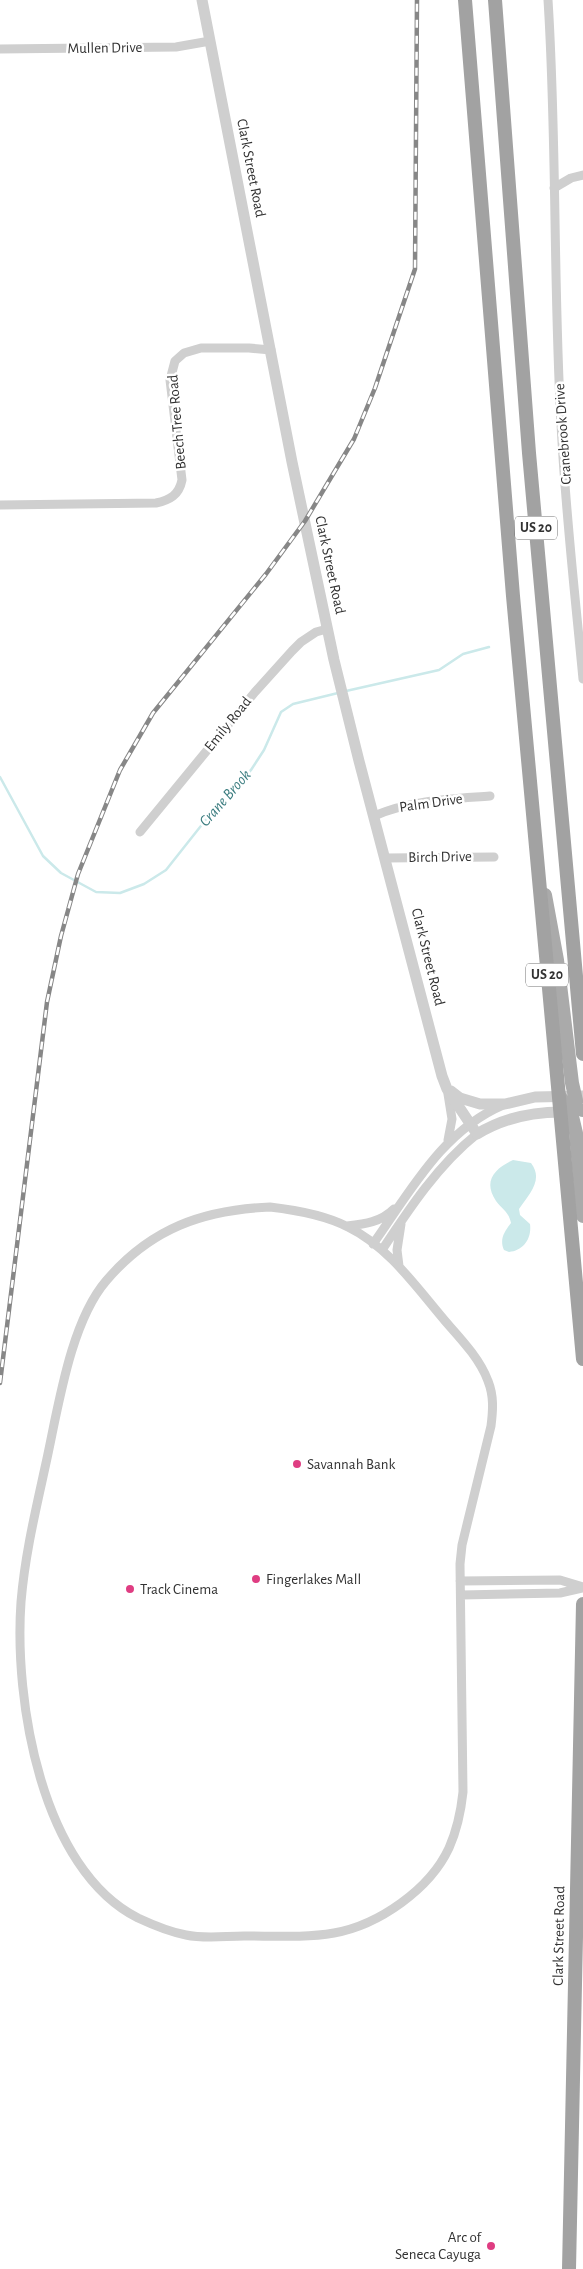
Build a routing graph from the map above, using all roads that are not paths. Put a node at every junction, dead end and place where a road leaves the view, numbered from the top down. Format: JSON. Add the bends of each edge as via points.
{"nodes":[{"id":1,"x":202,"y":0,"type":"edge"},
{"id":2,"x":465,"y":0,"type":"edge"},
{"id":3,"x":495,"y":0,"type":"edge"},
{"id":4,"x":548,"y":0,"type":"edge"},
{"id":5,"x":210,"y":41,"type":"junction"},
{"id":6,"x":0,"y":50,"type":"edge"},
{"id":7,"x":583,"y":175,"type":"edge"},
{"id":8,"x":554,"y":188,"type":"junction"},
{"id":9,"x":270,"y":350,"type":"junction"},
{"id":10,"x":0,"y":505,"type":"edge"},
{"id":11,"x":327,"y":630,"type":"junction"},
{"id":12,"x":583,"y":679,"type":"edge"},
{"id":13,"x":490,"y":796,"type":"dead end"},
{"id":14,"x":374,"y":816,"type":"junction"},
{"id":15,"x":140,"y":832,"type":"dead end"},
{"id":16,"x":536,"y":853,"type":"junction"},
{"id":17,"x":494,"y":857,"type":"dead end"},
{"id":18,"x":386,"y":858,"type":"junction"},
{"id":19,"x":583,"y":1054,"type":"edge"},
{"id":20,"x":447,"y":1089,"type":"junction"},
{"id":21,"x":559,"y":1096,"type":"junction"},
{"id":22,"x":579,"y":1096,"type":"edge"},
{"id":23,"x":506,"y":1104,"type":"junction"},
{"id":24,"x":575,"y":1112,"type":"edge"},
{"id":25,"x":470,"y":1124,"type":"junction"},
{"id":26,"x":477,"y":1134,"type":"junction"},
{"id":27,"x":448,"y":1142,"type":"junction"},
{"id":28,"x":402,"y":1203,"type":"junction"},
{"id":29,"x":583,"y":1216,"type":"edge"},
{"id":30,"x":402,"y":1220,"type":"junction"},
{"id":31,"x":347,"y":1226,"type":"junction"},
{"id":32,"x":374,"y":1244,"type":"junction"},
{"id":33,"x":382,"y":1250,"type":"junction"},
{"id":34,"x":399,"y":1266,"type":"junction"},
{"id":35,"x":583,"y":1359,"type":"edge"},
{"id":36,"x":460,"y":1581,"type":"junction"},
{"id":37,"x":583,"y":1587,"type":"edge"},
{"id":38,"x":460,"y":1595,"type":"junction"},
{"id":39,"x":583,"y":1604,"type":"edge"},
{"id":40,"x":580,"y":1907,"type":"edge"},
{"id":41,"x":569,"y":2269,"type":"edge"}],
"edges":[{"from":1,"to":5,"type":"street","name":"Clark Street Road"},
{"from":2,"to":16,"type":"highway","number":"US 20"},
{"from":3,"to":19,"type":"highway","number":"US 20","via":[[529,453]]},
{"from":4,"to":8,"type":"street","name":"Cranebrook Drive"},
{"from":5,"to":6,"type":"street","name":"Mullen Drive","via":[[176,47]]},
{"from":5,"to":9,"type":"street","name":"Clark Street Road"},
{"from":7,"to":8,"type":"street","via":[[570,178]]},
{"from":8,"to":12,"type":"street","name":"Cranebrook Drive","via":[[561,424]]},
{"from":9,"to":10,"type":"street","name":"Beech Tree Road","via":[[195,348],[184,352],[175,361],[170,380],[182,480],[173,498],[156,504]]},
{"from":9,"to":11,"type":"street","name":"Clark Street Road"},
{"from":11,"to":14,"type":"street","name":"Clark Street Road"},
{"from":11,"to":15,"type":"street","name":"Emily Road","via":[[316,632],[292,651]]},
{"from":13,"to":14,"type":"street","name":"Palm Drive","via":[[420,802]]},
{"from":14,"to":18,"type":"street","name":"Clark Street Road"},
{"from":16,"to":21,"type":"highway","number":"US 20"},
{"from":16,"to":22,"type":"main road"},
{"from":17,"to":18,"type":"street","name":"Birch Drive"},
{"from":18,"to":20,"type":"street","name":"Clark Street Road"},
{"from":20,"to":23,"type":"street","via":[[470,1102]]},
{"from":20,"to":25,"type":"street","name":"Clark Street Road"},
{"from":20,"to":27,"type":"street","via":[[452,1119]]},
{"from":21,"to":22,"type":"street"},
{"from":21,"to":23,"type":"street","via":[[535,1097]]},
{"from":21,"to":24,"type":"highway","number":"US 20"},
{"from":22,"to":24,"type":"main road"},
{"from":23,"to":25,"type":"street"},
{"from":24,"to":26,"type":"street","via":[[515,1117]]},
{"from":24,"to":29,"type":"main road"},
{"from":24,"to":35,"type":"highway","number":"US 20"},
{"from":25,"to":26,"type":"street","name":"Clark Street Road"},
{"from":25,"to":27,"type":"street"},
{"from":26,"to":30,"type":"street","via":[[450,1159]]},
{"from":27,"to":28,"type":"street"},
{"from":28,"to":31,"type":"street","via":[[379,1220]]},
{"from":28,"to":32,"type":"street"},
{"from":30,"to":33,"type":"street"},
{"from":30,"to":34,"type":"street","via":[[397,1250]]},
{"from":31,"to":32,"type":"street"},
{"from":31,"to":38,"type":"street","via":[[305,1213],[270,1207],[197,1217],[170,1229],[124,1262],[104,1283],[81,1326],[66,1376],[32,1527],[20,1624],[22,1688],[31,1740],[58,1824],[79,1866],[98,1888],[125,1910],[147,1922],[187,1935],[324,1934],[368,1923],[401,1903],[440,1863],[449,1848],[461,1809],[464,1792]]},
{"from":32,"to":33,"type":"street"},
{"from":33,"to":34,"type":"street"},
{"from":34,"to":36,"type":"street","via":[[473,1356],[485,1374],[492,1395],[494,1409],[462,1545]]},
{"from":36,"to":37,"type":"street","via":[[560,1580]]},
{"from":36,"to":38,"type":"street"},
{"from":37,"to":38,"type":"street","via":[[560,1593]]},
{"from":39,"to":40,"type":"highway","name":"Clark Street Road"},
{"from":40,"to":41,"type":"highway","name":"Clark Street Road"}]}
